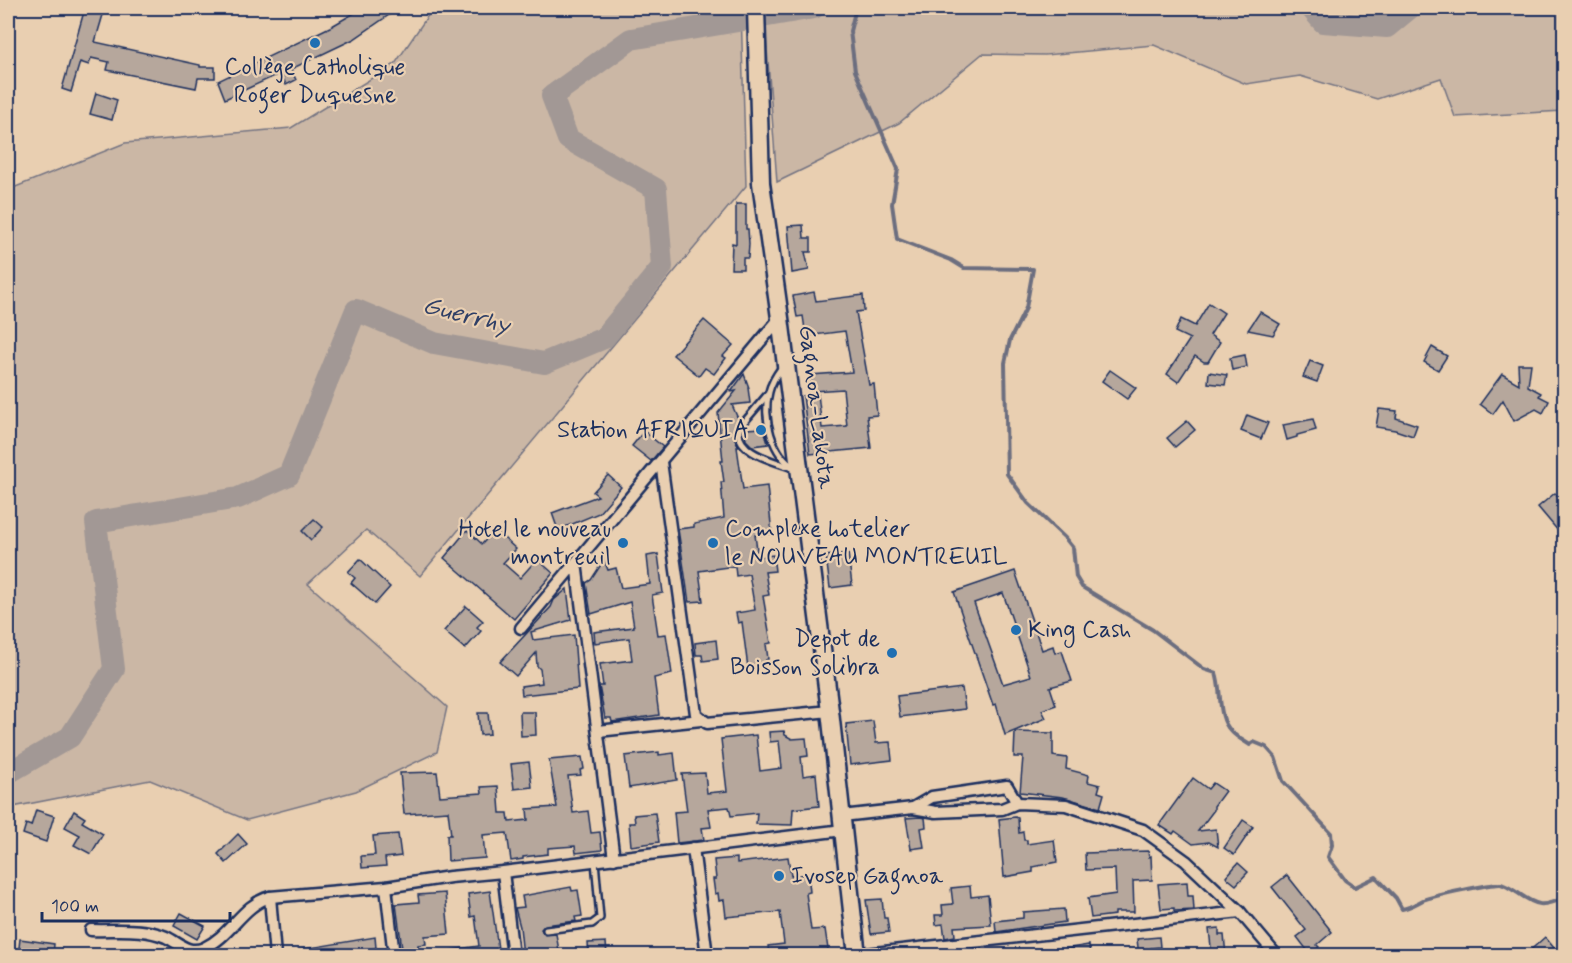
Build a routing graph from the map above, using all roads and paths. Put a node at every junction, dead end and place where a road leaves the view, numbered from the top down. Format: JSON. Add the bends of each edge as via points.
{"nodes":[{"id":1,"x":756,"y":8,"type":"edge"},
{"id":2,"x":780,"y":318,"type":"junction"},
{"id":3,"x":786,"y":361,"type":"junction"},
{"id":4,"x":768,"y":394,"type":"junction"},
{"id":5,"x":661,"y":462,"type":"junction"},
{"id":6,"x":800,"y":470,"type":"junction"},
{"id":7,"x":576,"y":563,"type":"junction"},
{"id":8,"x":521,"y":628,"type":"dead end"},
{"id":9,"x":830,"y":711,"type":"junction"},
{"id":10,"x":701,"y":720,"type":"junction"},
{"id":11,"x":598,"y":731,"type":"junction"},
{"id":12,"x":1017,"y":803,"type":"junction"},
{"id":13,"x":913,"y":808,"type":"junction"},
{"id":14,"x":843,"y":823,"type":"junction"},
{"id":15,"x":693,"y":848,"type":"junction"},
{"id":16,"x":614,"y":859,"type":"junction"},
{"id":17,"x":595,"y":860,"type":"junction"},
{"id":18,"x":503,"y":872,"type":"junction"},
{"id":19,"x":386,"y":887,"type":"junction"},
{"id":20,"x":270,"y":897,"type":"junction"},
{"id":21,"x":1240,"y":912,"type":"junction"},
{"id":22,"x":92,"y":930,"type":"dead end"},
{"id":23,"x":546,"y":930,"type":"dead end"},
{"id":24,"x":857,"y":955,"type":"edge"},
{"id":25,"x":275,"y":956,"type":"edge"},
{"id":26,"x":394,"y":956,"type":"edge"},
{"id":27,"x":513,"y":956,"type":"edge"},
{"id":28,"x":707,"y":956,"type":"edge"},
{"id":29,"x":1277,"y":956,"type":"edge"}],
"edges":[{"from":1,"to":2,"type":"main road","name":"Gagnoa-Lakota","via":[[760,183]]},
{"from":2,"to":3,"type":"main road","name":"Gagnoa-Lakota"},
{"from":2,"to":5,"type":"street"},
{"from":3,"to":4,"type":"lane"},
{"from":3,"to":6,"type":"main road","name":"Gagnoa-Lakota"},
{"from":4,"to":6,"type":"lane","via":[[773,440],[787,463]]},
{"from":4,"to":6,"type":"lane","via":[[740,427],[740,442],[749,450]]},
{"from":5,"to":7,"type":"street"},
{"from":5,"to":10,"type":"street","via":[[696,714]]},
{"from":6,"to":9,"type":"main road","name":"Gagnoa-Lakota"},
{"from":7,"to":8,"type":"street"},
{"from":7,"to":11,"type":"street"},
{"from":9,"to":10,"type":"street","via":[[706,723]]},
{"from":9,"to":14,"type":"main road","name":"Gagnoa-Lakota"},
{"from":10,"to":11,"type":"street"},
{"from":11,"to":16,"type":"street"},
{"from":12,"to":13,"type":"street","via":[[1002,808],[947,812]]},
{"from":12,"to":13,"type":"street","via":[[1007,786],[932,797]]},
{"from":12,"to":21,"type":"street","via":[[1066,805],[1143,830],[1185,861]]},
{"from":13,"to":14,"type":"street"},
{"from":14,"to":15,"type":"street"},
{"from":14,"to":24,"type":"main road","name":"Gagnoa-Lakota"},
{"from":15,"to":16,"type":"street"},
{"from":15,"to":28,"type":"street"},
{"from":16,"to":17,"type":"street"},
{"from":17,"to":18,"type":"street"},
{"from":17,"to":23,"type":"lane","via":[[600,918],[592,924]]},
{"from":18,"to":19,"type":"street"},
{"from":18,"to":27,"type":"street"},
{"from":19,"to":20,"type":"street"},
{"from":19,"to":26,"type":"street"},
{"from":20,"to":22,"type":"street","via":[[257,901],[223,937],[196,950],[148,932]]},
{"from":20,"to":25,"type":"street"},
{"from":21,"to":24,"type":"street"},
{"from":21,"to":29,"type":"street"}]}
